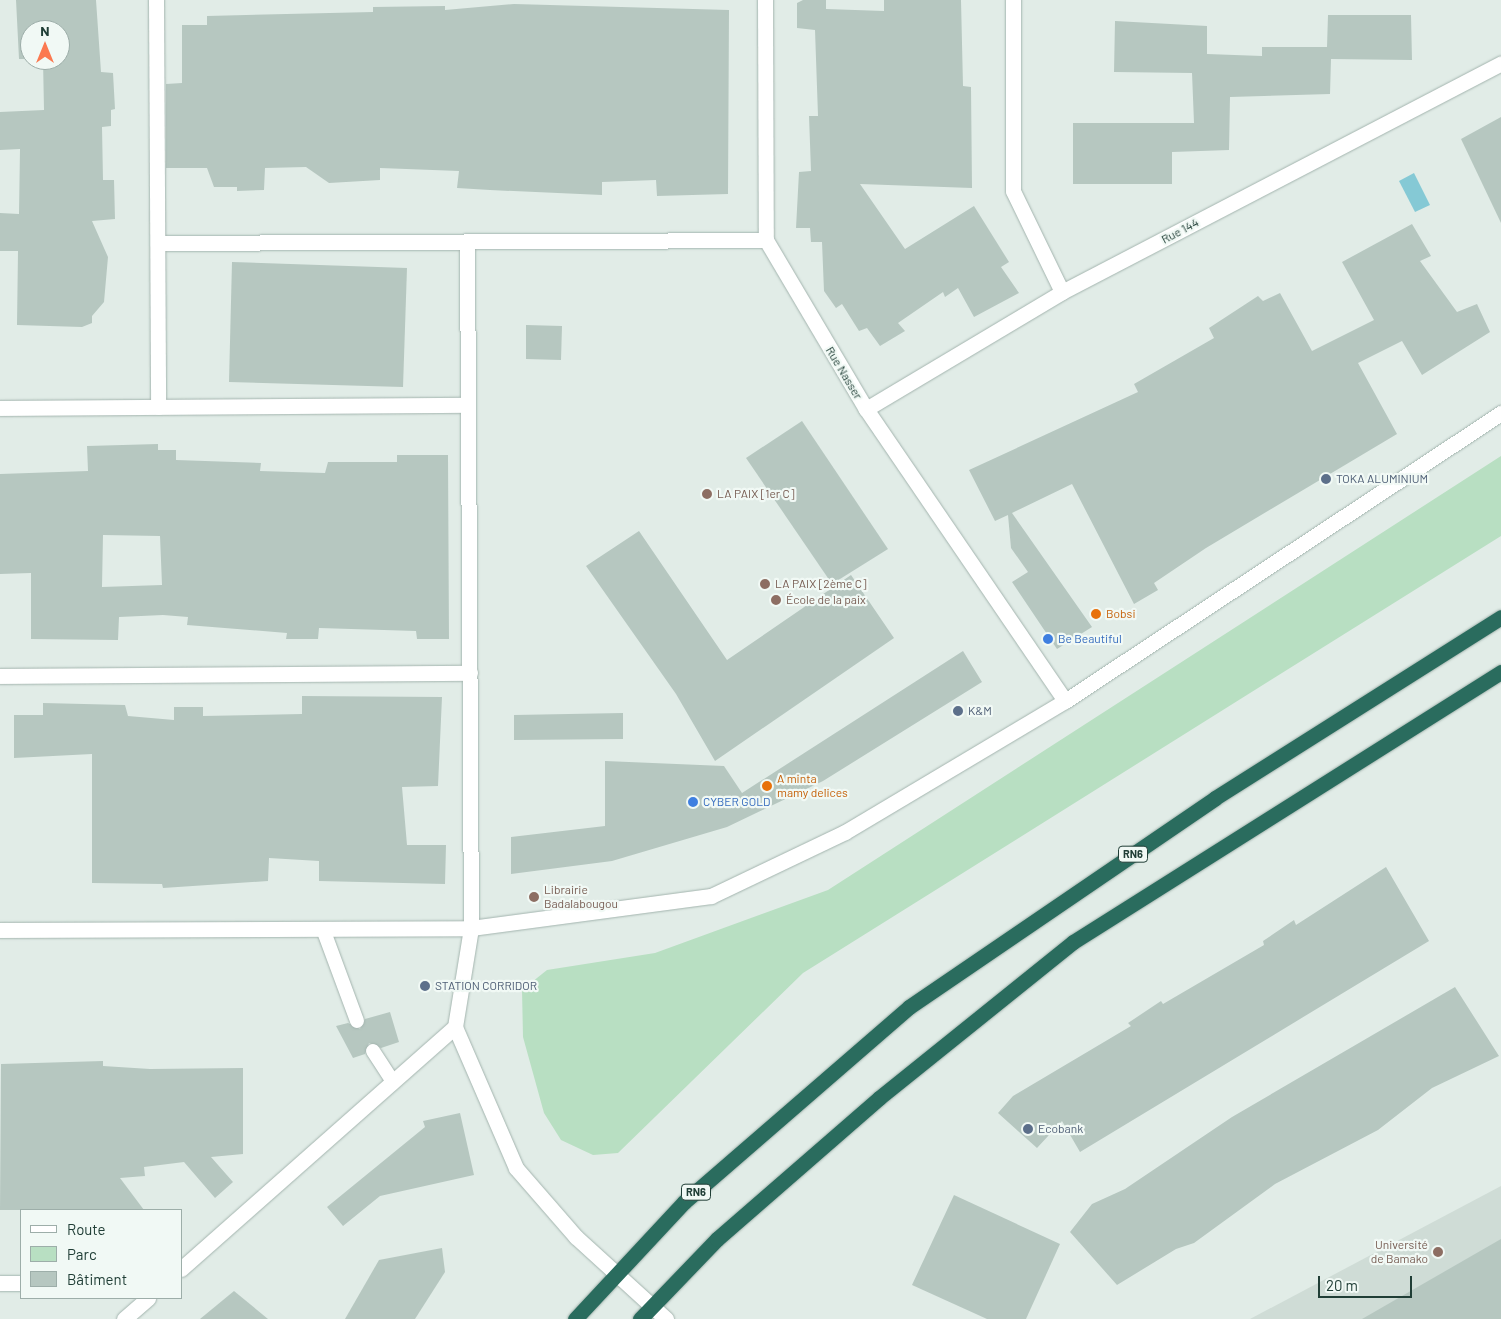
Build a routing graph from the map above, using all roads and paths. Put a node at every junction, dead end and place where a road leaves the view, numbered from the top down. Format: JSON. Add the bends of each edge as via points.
{"nodes":[{"id":1,"x":156,"y":0,"type":"edge"},
{"id":2,"x":765,"y":0,"type":"edge"},
{"id":3,"x":1013,"y":0,"type":"edge"},
{"id":4,"x":1501,"y":63,"type":"edge"},
{"id":5,"x":766,"y":240,"type":"junction"},
{"id":6,"x":467,"y":242,"type":"junction"},
{"id":7,"x":158,"y":243,"type":"junction"},
{"id":8,"x":1062,"y":292,"type":"junction"},
{"id":9,"x":468,"y":405,"type":"junction"},
{"id":10,"x":158,"y":407,"type":"junction"},
{"id":11,"x":0,"y":408,"type":"edge"},
{"id":12,"x":866,"y":409,"type":"junction"},
{"id":13,"x":1501,"y":413,"type":"edge"},
{"id":14,"x":1501,"y":617,"type":"edge"},
{"id":15,"x":1501,"y":672,"type":"edge"},
{"id":16,"x":470,"y":673,"type":"junction"},
{"id":17,"x":0,"y":676,"type":"edge"},
{"id":18,"x":1065,"y":701,"type":"junction"},
{"id":19,"x":471,"y":928,"type":"junction"},
{"id":20,"x":324,"y":929,"type":"junction"},
{"id":21,"x":0,"y":930,"type":"edge"},
{"id":22,"x":356,"y":1021,"type":"dead end"},
{"id":23,"x":455,"y":1027,"type":"junction"},
{"id":24,"x":373,"y":1051,"type":"dead end"},
{"id":25,"x":393,"y":1082,"type":"junction"},
{"id":26,"x":182,"y":1268,"type":"edge"},
{"id":27,"x":615,"y":1272,"type":"junction"},
{"id":28,"x":0,"y":1283,"type":"edge"},
{"id":29,"x":20,"y":1283,"type":"edge"},
{"id":30,"x":147,"y":1299,"type":"edge"},
{"id":31,"x":652,"y":1306,"type":"junction"},
{"id":32,"x":124,"y":1319,"type":"edge"},
{"id":33,"x":575,"y":1319,"type":"edge"},
{"id":34,"x":640,"y":1319,"type":"edge"},
{"id":35,"x":666,"y":1319,"type":"edge"}],
"edges":[{"from":1,"to":7,"type":"street"},
{"from":2,"to":5,"type":"street"},
{"from":3,"to":8,"type":"street","via":[[1013,191]]},
{"from":4,"to":8,"type":"street","name":"Rue 144"},
{"from":5,"to":6,"type":"street"},
{"from":5,"to":12,"type":"street","name":"Rue Nasser"},
{"from":6,"to":7,"type":"street"},
{"from":6,"to":9,"type":"street"},
{"from":7,"to":10,"type":"street"},
{"from":8,"to":12,"type":"street","name":"Rue 144"},
{"from":9,"to":10,"type":"street"},
{"from":9,"to":16,"type":"street"},
{"from":10,"to":11,"type":"street"},
{"from":12,"to":18,"type":"street","name":"Rue Nasser"},
{"from":13,"to":18,"type":"street"},
{"from":14,"to":27,"type":"highway","number":"RN6","via":[[1215,798],[909,1006],[684,1202]]},
{"from":15,"to":31,"type":"highway","via":[[1073,942],[879,1098],[724,1232]]},
{"from":16,"to":17,"type":"street"},
{"from":16,"to":19,"type":"street"},
{"from":18,"to":19,"type":"street","via":[[845,832],[711,896]]},
{"from":19,"to":20,"type":"street"},
{"from":19,"to":23,"type":"street"},
{"from":20,"to":21,"type":"street"},
{"from":20,"to":22,"type":"lane"},
{"from":23,"to":25,"type":"street"},
{"from":23,"to":27,"type":"street","via":[[516,1168],[576,1237]]},
{"from":24,"to":25,"type":"lane"},
{"from":25,"to":26,"type":"street"},
{"from":27,"to":31,"type":"street"},
{"from":27,"to":33,"type":"highway","number":"RN6"},
{"from":28,"to":29,"type":"street"},
{"from":30,"to":32,"type":"street"},
{"from":31,"to":34,"type":"highway"},
{"from":31,"to":35,"type":"street"}]}
